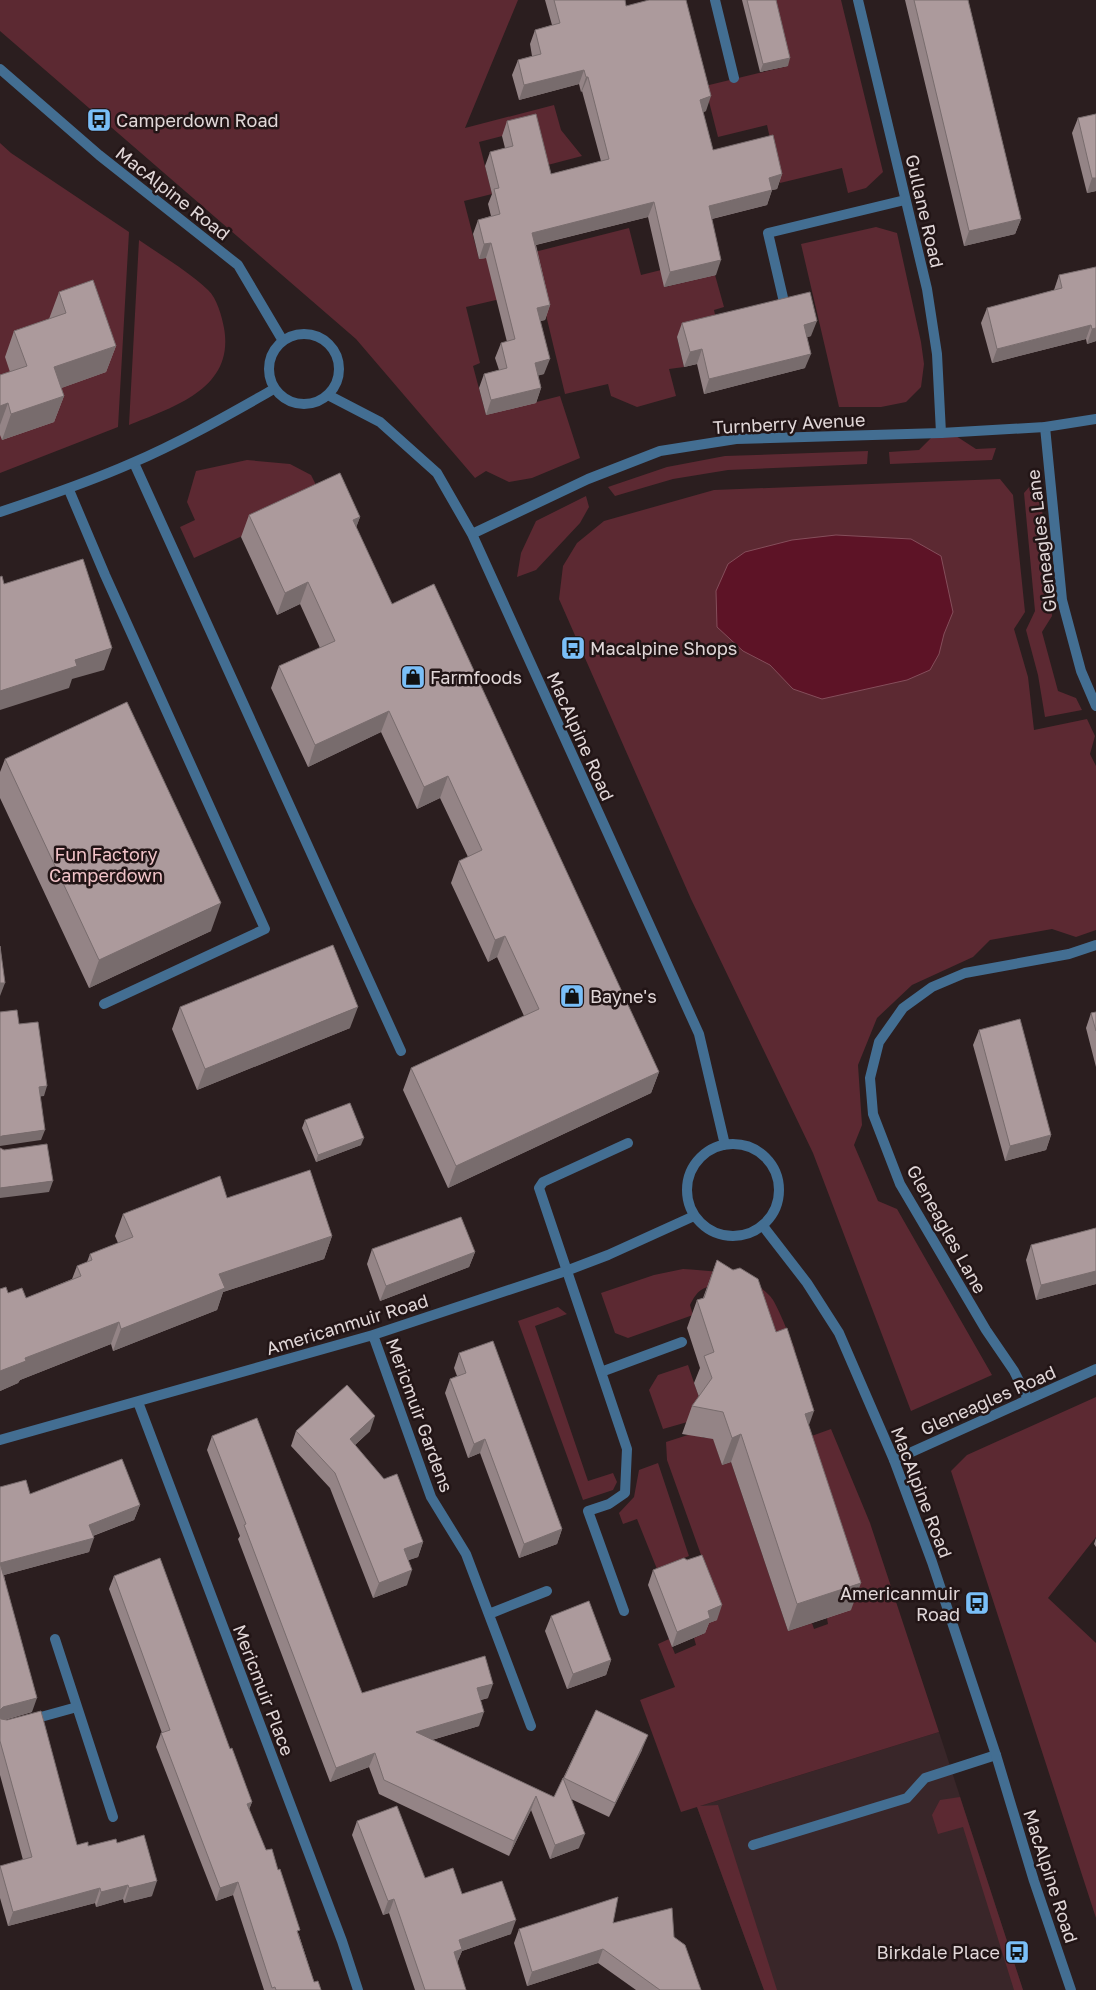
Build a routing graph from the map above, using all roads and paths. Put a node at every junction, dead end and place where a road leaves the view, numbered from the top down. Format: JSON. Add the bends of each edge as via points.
{"nodes":[{"id":1,"x":715,"y":0,"type":"edge"},
{"id":2,"x":858,"y":0,"type":"edge"},
{"id":3,"x":0,"y":69,"type":"edge"},
{"id":4,"x":734,"y":78,"type":"dead end"},
{"id":5,"x":905,"y":200,"type":"junction"},
{"id":6,"x":784,"y":302,"type":"edge"},
{"id":7,"x":283,"y":341,"type":"junction"},
{"id":8,"x":274,"y":389,"type":"junction"},
{"id":9,"x":328,"y":395,"type":"junction"},
{"id":10,"x":1096,"y":419,"type":"edge"},
{"id":11,"x":1045,"y":427,"type":"junction"},
{"id":12,"x":940,"y":433,"type":"junction"},
{"id":13,"x":134,"y":463,"type":"junction"},
{"id":14,"x":69,"y":490,"type":"junction"},
{"id":15,"x":0,"y":512,"type":"edge"},
{"id":16,"x":472,"y":534,"type":"junction"},
{"id":17,"x":1096,"y":706,"type":"edge"},
{"id":18,"x":1096,"y":945,"type":"edge"},
{"id":19,"x":104,"y":1004,"type":"dead end"},
{"id":20,"x":401,"y":1051,"type":"dead end"},
{"id":21,"x":628,"y":1144,"type":"dead end"},
{"id":22,"x":725,"y":1145,"type":"junction"},
{"id":23,"x":694,"y":1216,"type":"junction"},
{"id":24,"x":763,"y":1226,"type":"junction"},
{"id":25,"x":566,"y":1271,"type":"junction"},
{"id":26,"x":373,"y":1336,"type":"junction"},
{"id":27,"x":682,"y":1342,"type":"dead end"},
{"id":28,"x":1096,"y":1369,"type":"edge"},
{"id":29,"x":601,"y":1372,"type":"junction"},
{"id":30,"x":1028,"y":1399,"type":"junction"},
{"id":31,"x":138,"y":1402,"type":"junction"},
{"id":32,"x":0,"y":1440,"type":"edge"},
{"id":33,"x":894,"y":1460,"type":"junction"},
{"id":34,"x":547,"y":1591,"type":"dead end"},
{"id":35,"x":624,"y":1611,"type":"dead end"},
{"id":36,"x":489,"y":1614,"type":"junction"},
{"id":37,"x":55,"y":1639,"type":"dead end"},
{"id":38,"x":77,"y":1706,"type":"junction"},
{"id":39,"x":19,"y":1722,"type":"edge"},
{"id":40,"x":531,"y":1726,"type":"dead end"},
{"id":41,"x":996,"y":1755,"type":"junction"},
{"id":42,"x":113,"y":1817,"type":"dead end"},
{"id":43,"x":753,"y":1845,"type":"dead end"},
{"id":44,"x":358,"y":1990,"type":"edge"},
{"id":45,"x":1071,"y":1990,"type":"edge"}],
"edges":[{"from":1,"to":4,"type":"street"},
{"from":2,"to":5,"type":"street","name":"Gullane Road"},
{"from":3,"to":7,"type":"street","name":"MacAlpine Road","via":[[99,155],[238,265]]},
{"from":5,"to":6,"type":"street","via":[[768,233]]},
{"from":5,"to":12,"type":"street","name":"Gullane Road","via":[[927,289],[937,354]]},
{"from":7,"to":8,"type":"street","via":[[273,353],[269,365]]},
{"from":7,"to":9,"type":"street","via":[[306,334],[318,336],[329,343],[339,362],[339,374]]},
{"from":8,"to":9,"type":"street","via":[[294,403],[318,402]]},
{"from":8,"to":13,"type":"street"},
{"from":9,"to":16,"type":"street","name":"MacAlpine Road","via":[[380,422],[437,473]]},
{"from":10,"to":11,"type":"street","name":"Turnberry Avenue"},
{"from":11,"to":12,"type":"street","name":"Turnberry Avenue"},
{"from":11,"to":17,"type":"street","name":"Gleneagles Lane","via":[[1062,600],[1081,671]]},
{"from":12,"to":16,"type":"street","name":"Turnberry Avenue","via":[[736,439],[660,451],[588,479]]},
{"from":13,"to":14,"type":"street"},
{"from":13,"to":20,"type":"street"},
{"from":14,"to":15,"type":"street"},
{"from":14,"to":19,"type":"street","via":[[265,929]]},
{"from":16,"to":22,"type":"street","name":"MacAlpine Road","via":[[699,1034]]},
{"from":18,"to":30,"type":"street","name":"Gleneagles Lane","via":[[1069,954],[965,973],[932,987],[903,1008],[879,1042],[870,1078],[873,1114],[900,1184]]},
{"from":21,"to":25,"type":"street","via":[[540,1185]]},
{"from":22,"to":23,"type":"street","via":[[710,1149],[690,1172],[688,1202]]},
{"from":22,"to":24,"type":"street","via":[[740,1144],[754,1149],[767,1158],[775,1170],[778,1200],[773,1215]]},
{"from":23,"to":24,"type":"street","via":[[705,1227],[734,1237]]},
{"from":23,"to":25,"type":"street","name":"Americanmuir Road"},
{"from":24,"to":33,"type":"street","name":"MacAlpine Road","via":[[839,1333]]},
{"from":25,"to":26,"type":"street","name":"Americanmuir Road"},
{"from":25,"to":29,"type":"street"},
{"from":26,"to":31,"type":"street","name":"Americanmuir Road"},
{"from":26,"to":36,"type":"street","name":"Mericmuir Gardens","via":[[431,1497],[466,1554]]},
{"from":27,"to":29,"type":"street"},
{"from":28,"to":30,"type":"street","name":"Gleneagles Road"},
{"from":29,"to":35,"type":"street","via":[[627,1449],[625,1493],[610,1504],[588,1511]]},
{"from":30,"to":33,"type":"street","name":"Gleneagles Road"},
{"from":31,"to":32,"type":"street","name":"Americanmuir Road"},
{"from":31,"to":44,"type":"street","name":"Mericmuir Place"},
{"from":33,"to":41,"type":"street","name":"MacAlpine Road","via":[[932,1562]]},
{"from":34,"to":36,"type":"street"},
{"from":36,"to":40,"type":"street","name":"Mericmuir Gardens"},
{"from":37,"to":38,"type":"street"},
{"from":38,"to":39,"type":"street"},
{"from":38,"to":42,"type":"street"},
{"from":41,"to":43,"type":"street","via":[[925,1778],[907,1798]]},
{"from":41,"to":45,"type":"street","name":"MacAlpine Road"}]}
